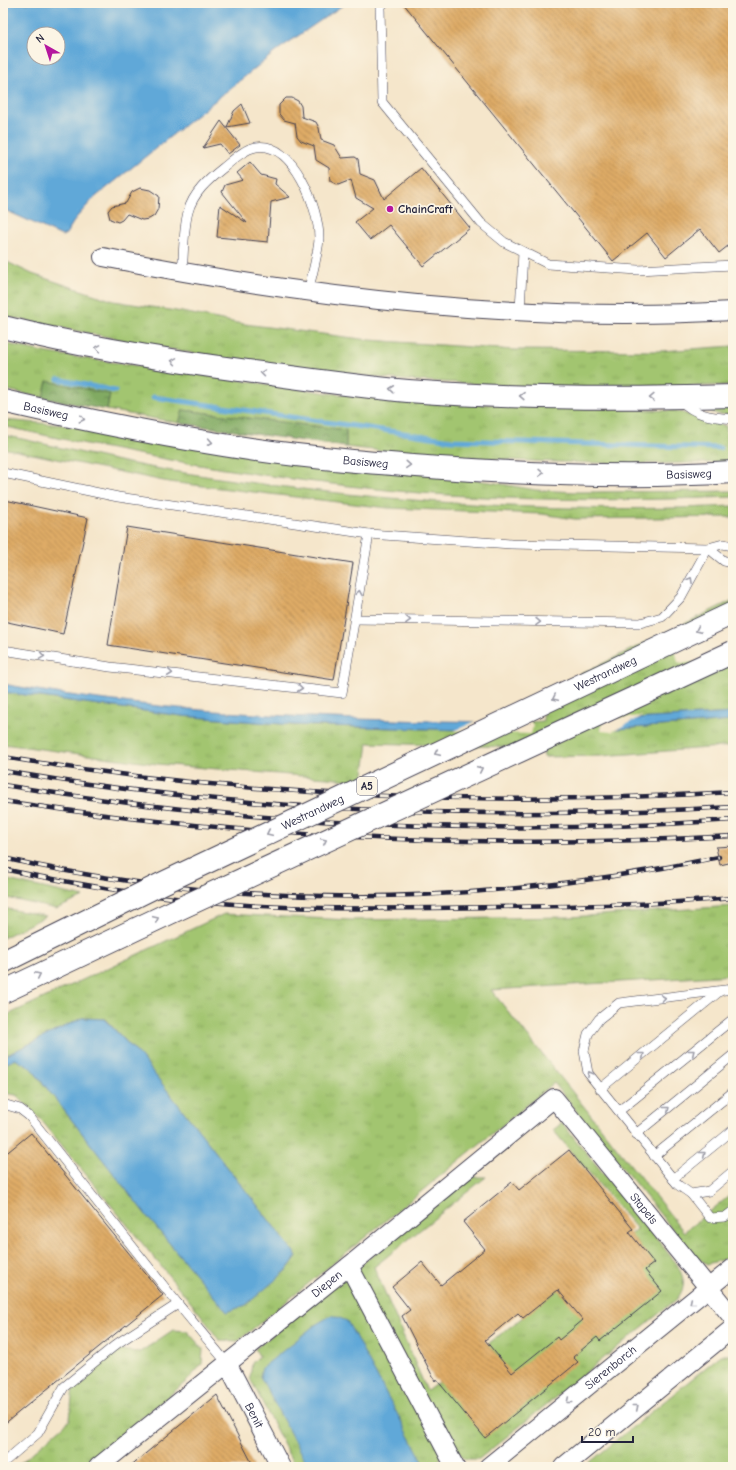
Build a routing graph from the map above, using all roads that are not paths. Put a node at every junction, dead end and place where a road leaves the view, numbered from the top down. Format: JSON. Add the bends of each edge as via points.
{"nodes":[{"id":1,"x":384,"y":3,"type":"edge"},
{"id":2,"x":523,"y":252,"type":"junction"},
{"id":3,"x":102,"y":257,"type":"dead end"},
{"id":4,"x":733,"y":265,"type":"edge"},
{"id":5,"x":182,"y":273,"type":"junction"},
{"id":6,"x":308,"y":292,"type":"junction"},
{"id":7,"x":520,"y":311,"type":"junction"},
{"id":8,"x":733,"y":311,"type":"edge"},
{"id":9,"x":3,"y":328,"type":"edge"},
{"id":10,"x":733,"y":396,"type":"edge"},
{"id":11,"x":677,"y":398,"type":"junction"},
{"id":12,"x":3,"y":401,"type":"edge"},
{"id":13,"x":733,"y":419,"type":"edge"},
{"id":14,"x":733,"y":472,"type":"edge"},
{"id":15,"x":3,"y":473,"type":"edge"},
{"id":16,"x":369,"y":534,"type":"junction"},
{"id":17,"x":733,"y":546,"type":"edge"},
{"id":18,"x":708,"y":548,"type":"junction"},
{"id":19,"x":733,"y":563,"type":"edge"},
{"id":20,"x":733,"y":613,"type":"edge"},
{"id":21,"x":355,"y":619,"type":"junction"},
{"id":22,"x":3,"y":650,"type":"edge"},
{"id":23,"x":733,"y":652,"type":"edge"},
{"id":24,"x":3,"y":962,"type":"edge"},
{"id":25,"x":733,"y":989,"type":"edge"},
{"id":26,"x":721,"y":990,"type":"junction"},
{"id":27,"x":3,"y":992,"type":"edge"},
{"id":28,"x":733,"y":1018,"type":"edge"},
{"id":29,"x":733,"y":1055,"type":"edge"},
{"id":30,"x":600,"y":1088,"type":"junction"},
{"id":31,"x":733,"y":1092,"type":"edge"},
{"id":32,"x":554,"y":1098,"type":"joint"},
{"id":33,"x":3,"y":1104,"type":"edge"},
{"id":34,"x":619,"y":1111,"type":"junction"},
{"id":35,"x":733,"y":1130,"type":"edge"},
{"id":36,"x":636,"y":1134,"type":"junction"},
{"id":37,"x":654,"y":1156,"type":"junction"},
{"id":38,"x":733,"y":1171,"type":"edge"},
{"id":39,"x":672,"y":1179,"type":"junction"},
{"id":40,"x":691,"y":1194,"type":"junction"},
{"id":41,"x":733,"y":1211,"type":"edge"},
{"id":42,"x":349,"y":1266,"type":"junction"},
{"id":43,"x":733,"y":1268,"type":"edge"},
{"id":44,"x":709,"y":1289,"type":"junction"},
{"id":45,"x":178,"y":1304,"type":"junction"},
{"id":46,"x":733,"y":1318,"type":"edge"},
{"id":47,"x":733,"y":1328,"type":"edge"},
{"id":48,"x":227,"y":1363,"type":"junction"},
{"id":49,"x":3,"y":1462,"type":"edge"},
{"id":50,"x":98,"y":1467,"type":"edge"},
{"id":51,"x":281,"y":1467,"type":"edge"},
{"id":52,"x":455,"y":1467,"type":"edge"},
{"id":53,"x":488,"y":1467,"type":"edge"},
{"id":54,"x":563,"y":1467,"type":"edge"}],
"edges":[{"from":1,"to":2,"type":"lane","via":[[380,6],[382,102],[481,223],[504,242]]},
{"from":2,"to":4,"type":"lane","via":[[548,264],[638,270]]},
{"from":2,"to":7,"type":"lane"},
{"from":3,"to":5,"type":"street"},
{"from":5,"to":6,"type":"street"},
{"from":5,"to":6,"type":"lane","via":[[188,212],[200,189],[243,152],[250,148],[265,146],[279,152],[293,165],[305,185],[314,213],[319,240]]},
{"from":6,"to":7,"type":"street","via":[[426,306]]},
{"from":7,"to":8,"type":"street","via":[[684,314]]},
{"from":11,"to":9,"type":"main road","one_way":true,"via":[[580,398],[399,390],[136,355]]},
{"from":10,"to":11,"type":"main road"},
{"from":11,"to":13,"type":"lane","via":[[691,411]]},
{"from":12,"to":14,"type":"main road","name":"Basisweg","one_way":true,"via":[[96,422],[250,449],[406,465],[519,473],[629,476]]},
{"from":15,"to":16,"type":"lane","via":[[118,497]]},
{"from":16,"to":18,"type":"lane","via":[[511,544]]},
{"from":21,"to":16,"type":"lane","one_way":true},
{"from":17,"to":18,"type":"lane","via":[[723,544]]},
{"from":18,"to":19,"type":"lane","via":[[724,561]]},
{"from":21,"to":18,"type":"lane","one_way":true,"via":[[640,624],[662,617],[681,597]]},
{"from":20,"to":24,"type":"main road","name":"Westrandweg","number":"A5","one_way":true,"bridge":true,"via":[[161,884]]},
{"from":22,"to":21,"type":"lane","one_way":true,"via":[[110,667],[342,693]]},
{"from":27,"to":23,"type":"main road","one_way":true,"bridge":true},
{"from":25,"to":26,"type":"lane"},
{"from":30,"to":26,"type":"lane","one_way":true},
{"from":30,"to":26,"type":"lane","one_way":true,"via":[[588,1073],[584,1052],[588,1034],[614,1007],[619,1003]]},
{"from":34,"to":28,"type":"lane","one_way":true},
{"from":36,"to":29,"type":"lane","one_way":true},
{"from":30,"to":34,"type":"lane"},
{"from":31,"to":37,"type":"lane"},
{"from":32,"to":42,"type":"street","name":"Diepen"},
{"from":32,"to":44,"type":"street","name":"Stapels"},
{"from":33,"to":45,"type":"lane","via":[[20,1109],[30,1116]]},
{"from":34,"to":36,"type":"lane"},
{"from":39,"to":35,"type":"lane","one_way":true},
{"from":36,"to":37,"type":"lane"},
{"from":37,"to":39,"type":"lane"},
{"from":38,"to":40,"type":"lane","via":[[709,1191]]},
{"from":39,"to":40,"type":"lane"},
{"from":40,"to":41,"type":"lane","via":[[710,1218],[725,1217]]},
{"from":42,"to":48,"type":"street","name":"Diepen"},
{"from":42,"to":52,"type":"street"},
{"from":43,"to":44,"type":"street","name":"Sierenborch"},
{"from":44,"to":46,"type":"street","name":"Stapels"},
{"from":44,"to":53,"type":"street","name":"Sierenborch","one_way":true},
{"from":45,"to":48,"type":"lane"},
{"from":45,"to":49,"type":"lane","via":[[118,1343],[64,1387],[38,1433]]},
{"from":54,"to":47,"type":"street","one_way":true},
{"from":48,"to":50,"type":"street","name":"Diepen"},
{"from":48,"to":51,"type":"street","name":"Benit"}]}
